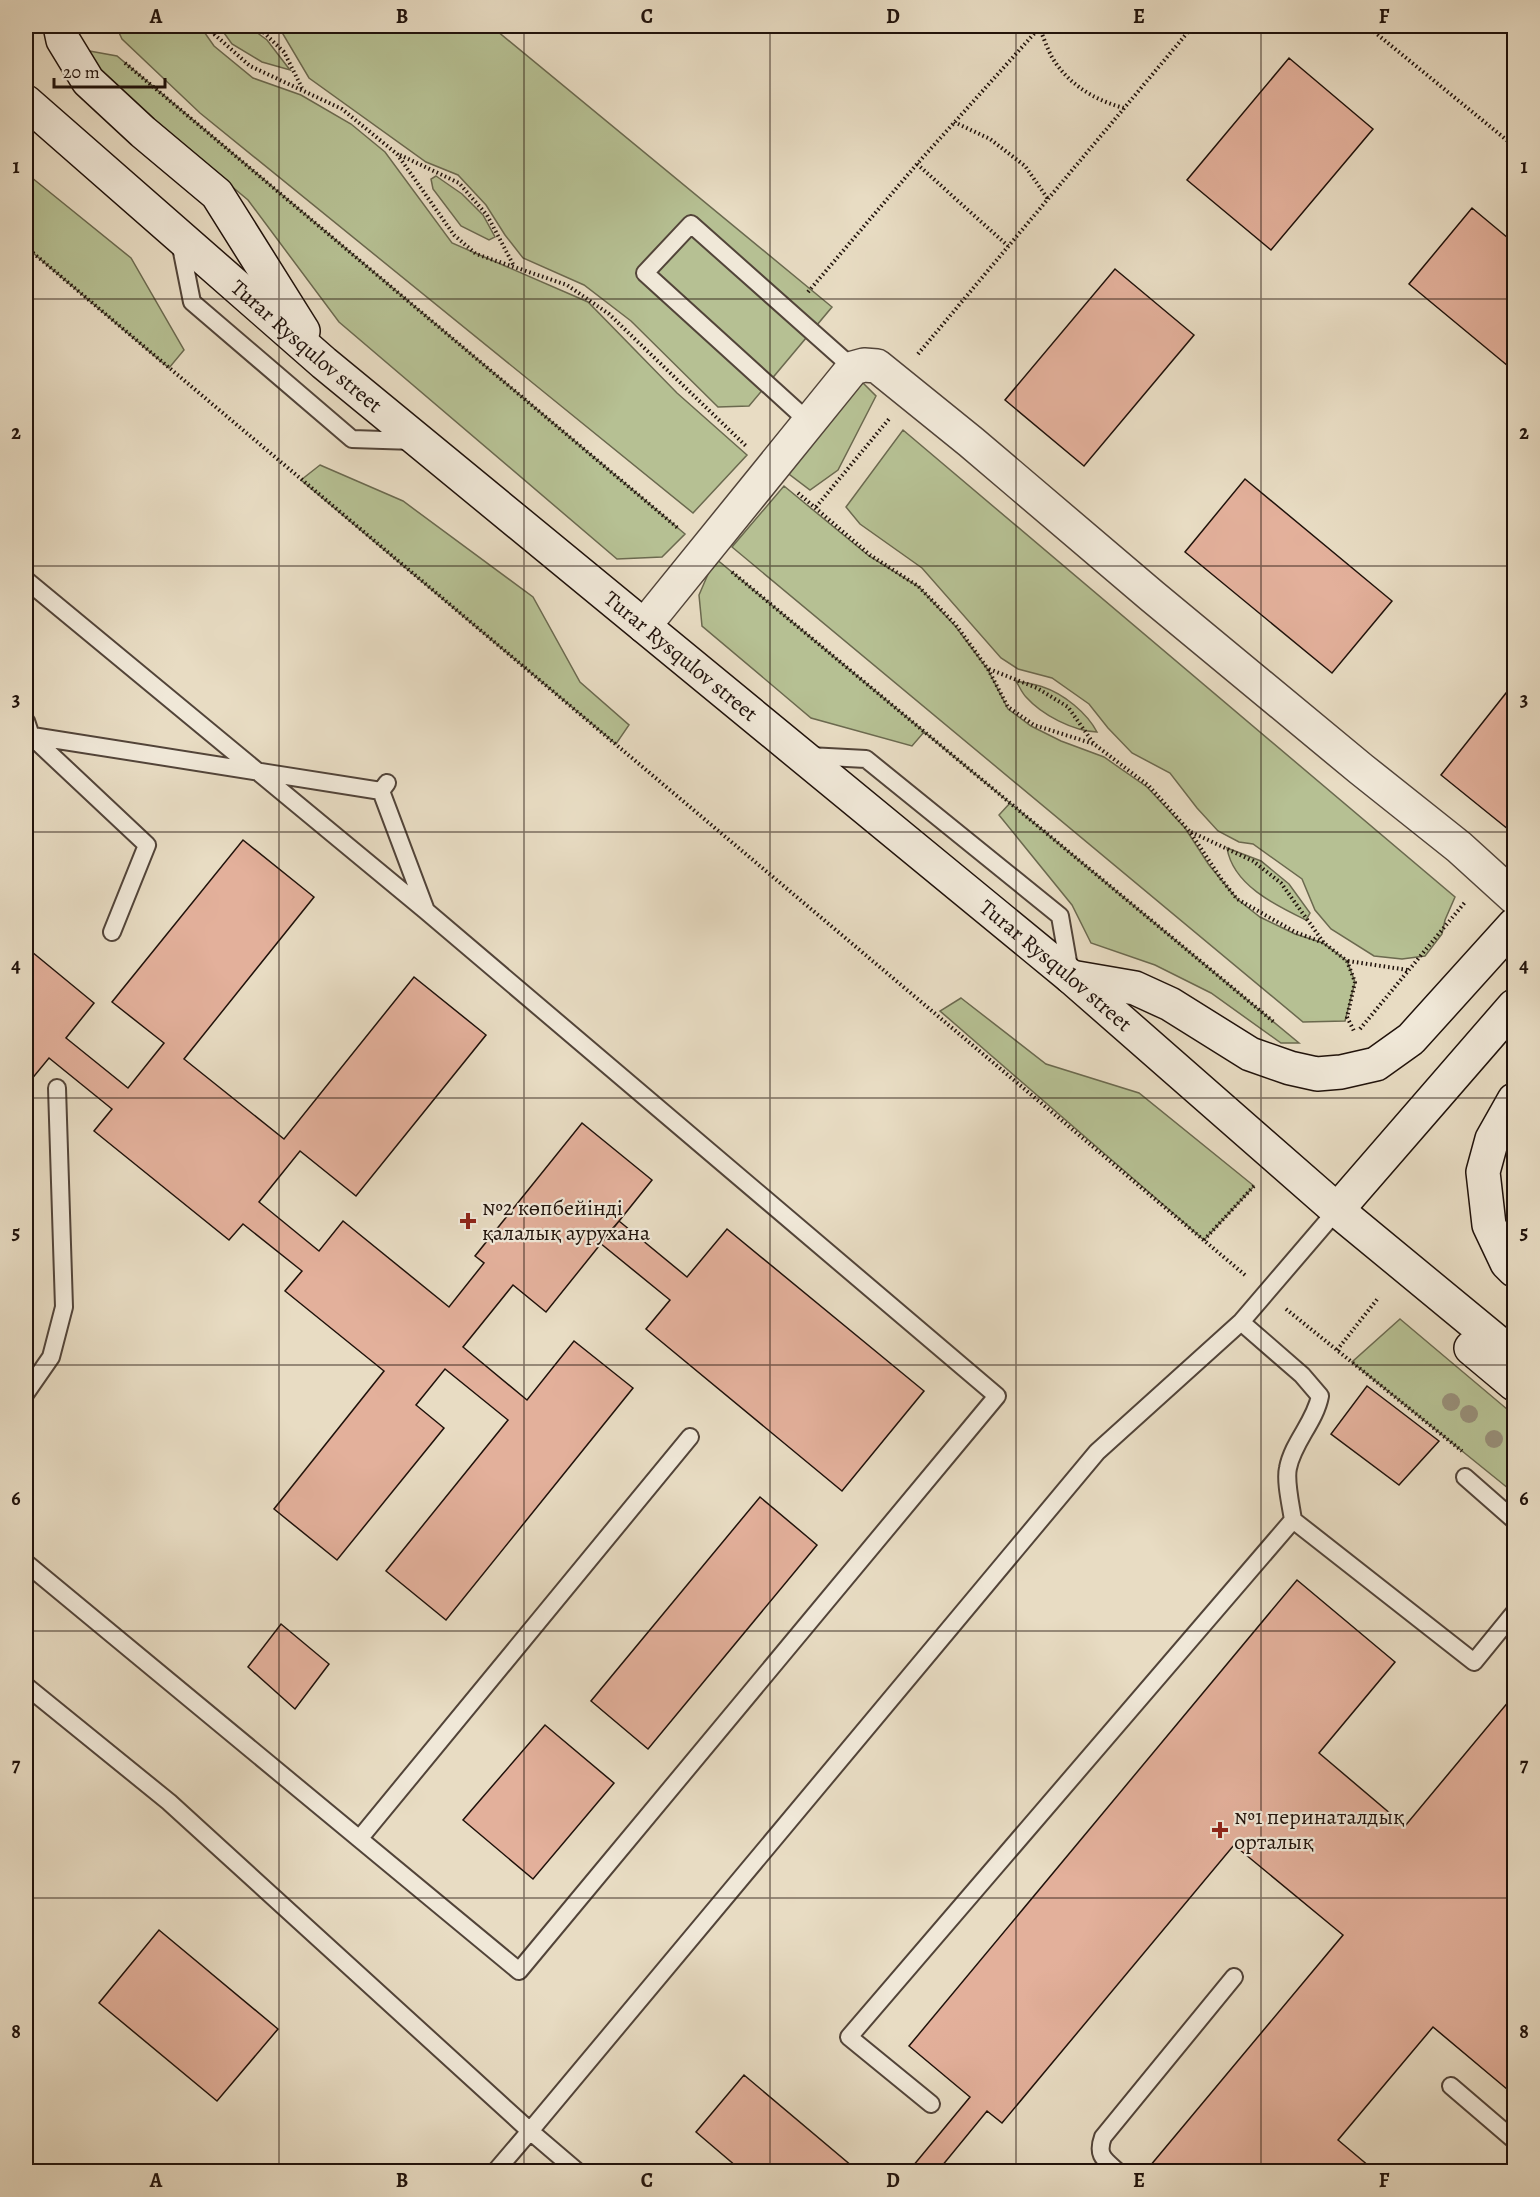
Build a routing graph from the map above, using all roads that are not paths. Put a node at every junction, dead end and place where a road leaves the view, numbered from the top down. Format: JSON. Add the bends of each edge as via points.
{"nodes":[{"id":1,"x":60,"y":26,"type":"edge"},
{"id":2,"x":26,"y":102,"type":"edge"},
{"id":3,"x":179,"y":235,"type":"junction"},
{"id":4,"x":324,"y":363,"type":"junction"},
{"id":5,"x":853,"y":368,"type":"junction"},
{"id":6,"x":809,"y":422,"type":"junction"},
{"id":7,"x":419,"y":441,"type":"junction"},
{"id":8,"x":26,"y":580,"type":"edge"},
{"id":9,"x":644,"y":626,"type":"junction"},
{"id":10,"x":27,"y":731,"type":"edge"},
{"id":11,"x":258,"y":771,"type":"junction"},
{"id":12,"x":1515,"y":897,"type":"edge"},
{"id":13,"x":426,"y":910,"type":"junction"},
{"id":14,"x":1515,"y":925,"type":"edge"},
{"id":15,"x":112,"y":932,"type":"dead end"},
{"id":16,"x":1071,"y":977,"type":"junction"},
{"id":17,"x":1515,"y":1006,"type":"edge"},
{"id":18,"x":57,"y":1088,"type":"dead end"},
{"id":19,"x":1515,"y":1100,"type":"edge"},
{"id":20,"x":1337,"y":1210,"type":"junction"},
{"id":21,"x":1515,"y":1270,"type":"edge"},
{"id":22,"x":1241,"y":1322,"type":"junction"},
{"id":23,"x":1515,"y":1356,"type":"edge"},
{"id":24,"x":1515,"y":1384,"type":"edge"},
{"id":25,"x":26,"y":1393,"type":"edge"},
{"id":26,"x":690,"y":1437,"type":"dead end"},
{"id":27,"x":1465,"y":1477,"type":"dead end"},
{"id":28,"x":1293,"y":1520,"type":"junction"},
{"id":29,"x":1515,"y":1520,"type":"edge"},
{"id":30,"x":26,"y":1563,"type":"edge"},
{"id":31,"x":1515,"y":1613,"type":"edge"},
{"id":32,"x":26,"y":1686,"type":"edge"},
{"id":33,"x":360,"y":1838,"type":"junction"},
{"id":34,"x":1234,"y":1977,"type":"dead end"},
{"id":35,"x":1451,"y":2086,"type":"dead end"},
{"id":36,"x":931,"y":2104,"type":"dead end"},
{"id":37,"x":530,"y":2131,"type":"junction"},
{"id":38,"x":1515,"y":2140,"type":"edge"},
{"id":39,"x":495,"y":2172,"type":"edge"},
{"id":40,"x":578,"y":2172,"type":"edge"},
{"id":41,"x":1118,"y":2172,"type":"edge"}],
"edges":[{"from":1,"to":4,"type":"street","via":[[63,40],[88,81],[217,194]]},
{"from":2,"to":3,"type":"street","name":"Turar Rysqulov street"},
{"from":3,"to":4,"type":"street","name":"Turar Rysqulov street"},
{"from":3,"to":7,"type":"lane","via":[[192,302],[352,439]]},
{"from":4,"to":7,"type":"street","name":"Turar Rysqulov street"},
{"from":5,"to":6,"type":"street"},
{"from":5,"to":6,"type":"lane","via":[[691,224],[645,273]]},
{"from":5,"to":12,"type":"street","via":[[864,364],[877,366],[1152,597],[1460,847]]},
{"from":6,"to":9,"type":"street"},
{"from":7,"to":9,"type":"street","name":"Turar Rysqulov street"},
{"from":8,"to":11,"type":"lane"},
{"from":9,"to":16,"type":"street","name":"Turar Rysqulov street"},
{"from":10,"to":11,"type":"lane"},
{"from":10,"to":15,"type":"lane","via":[[147,845]]},
{"from":11,"to":13,"type":"lane"},
{"from":11,"to":13,"type":"lane","via":[[384,787]]},
{"from":13,"to":33,"type":"lane","via":[[997,1396],[519,1971]]},
{"from":14,"to":16,"type":"street","via":[[1411,1039],[1376,1064],[1341,1072],[1317,1074],[1250,1054],[1170,1004],[1135,988]]},
{"from":16,"to":20,"type":"street","name":"Turar Rysqulov street"},
{"from":17,"to":20,"type":"street"},
{"from":18,"to":25,"type":"lane","via":[[64,1307],[51,1357]]},
{"from":19,"to":21,"type":"street","via":[[1492,1139],[1482,1172],[1489,1225],[1507,1263]]},
{"from":20,"to":22,"type":"lane"},
{"from":20,"to":23,"type":"street","name":"Turar Rysqulov street"},
{"from":20,"to":24,"type":"street","name":"Turar Rysqulov street","via":[[1391,1282]]},
{"from":22,"to":28,"type":"lane","via":[[1320,1396],[1317,1411],[1287,1469]]},
{"from":22,"to":37,"type":"lane","via":[[1097,1452]]},
{"from":26,"to":33,"type":"lane"},
{"from":27,"to":29,"type":"lane"},
{"from":28,"to":31,"type":"lane","via":[[1474,1662]]},
{"from":28,"to":36,"type":"lane","via":[[849,2037]]},
{"from":30,"to":33,"type":"lane"},
{"from":32,"to":37,"type":"lane","via":[[170,1802]]},
{"from":34,"to":41,"type":"lane","via":[[1103,2137],[1099,2147],[1102,2157]]},
{"from":35,"to":38,"type":"lane"},
{"from":37,"to":39,"type":"lane"},
{"from":37,"to":40,"type":"lane"}]}
